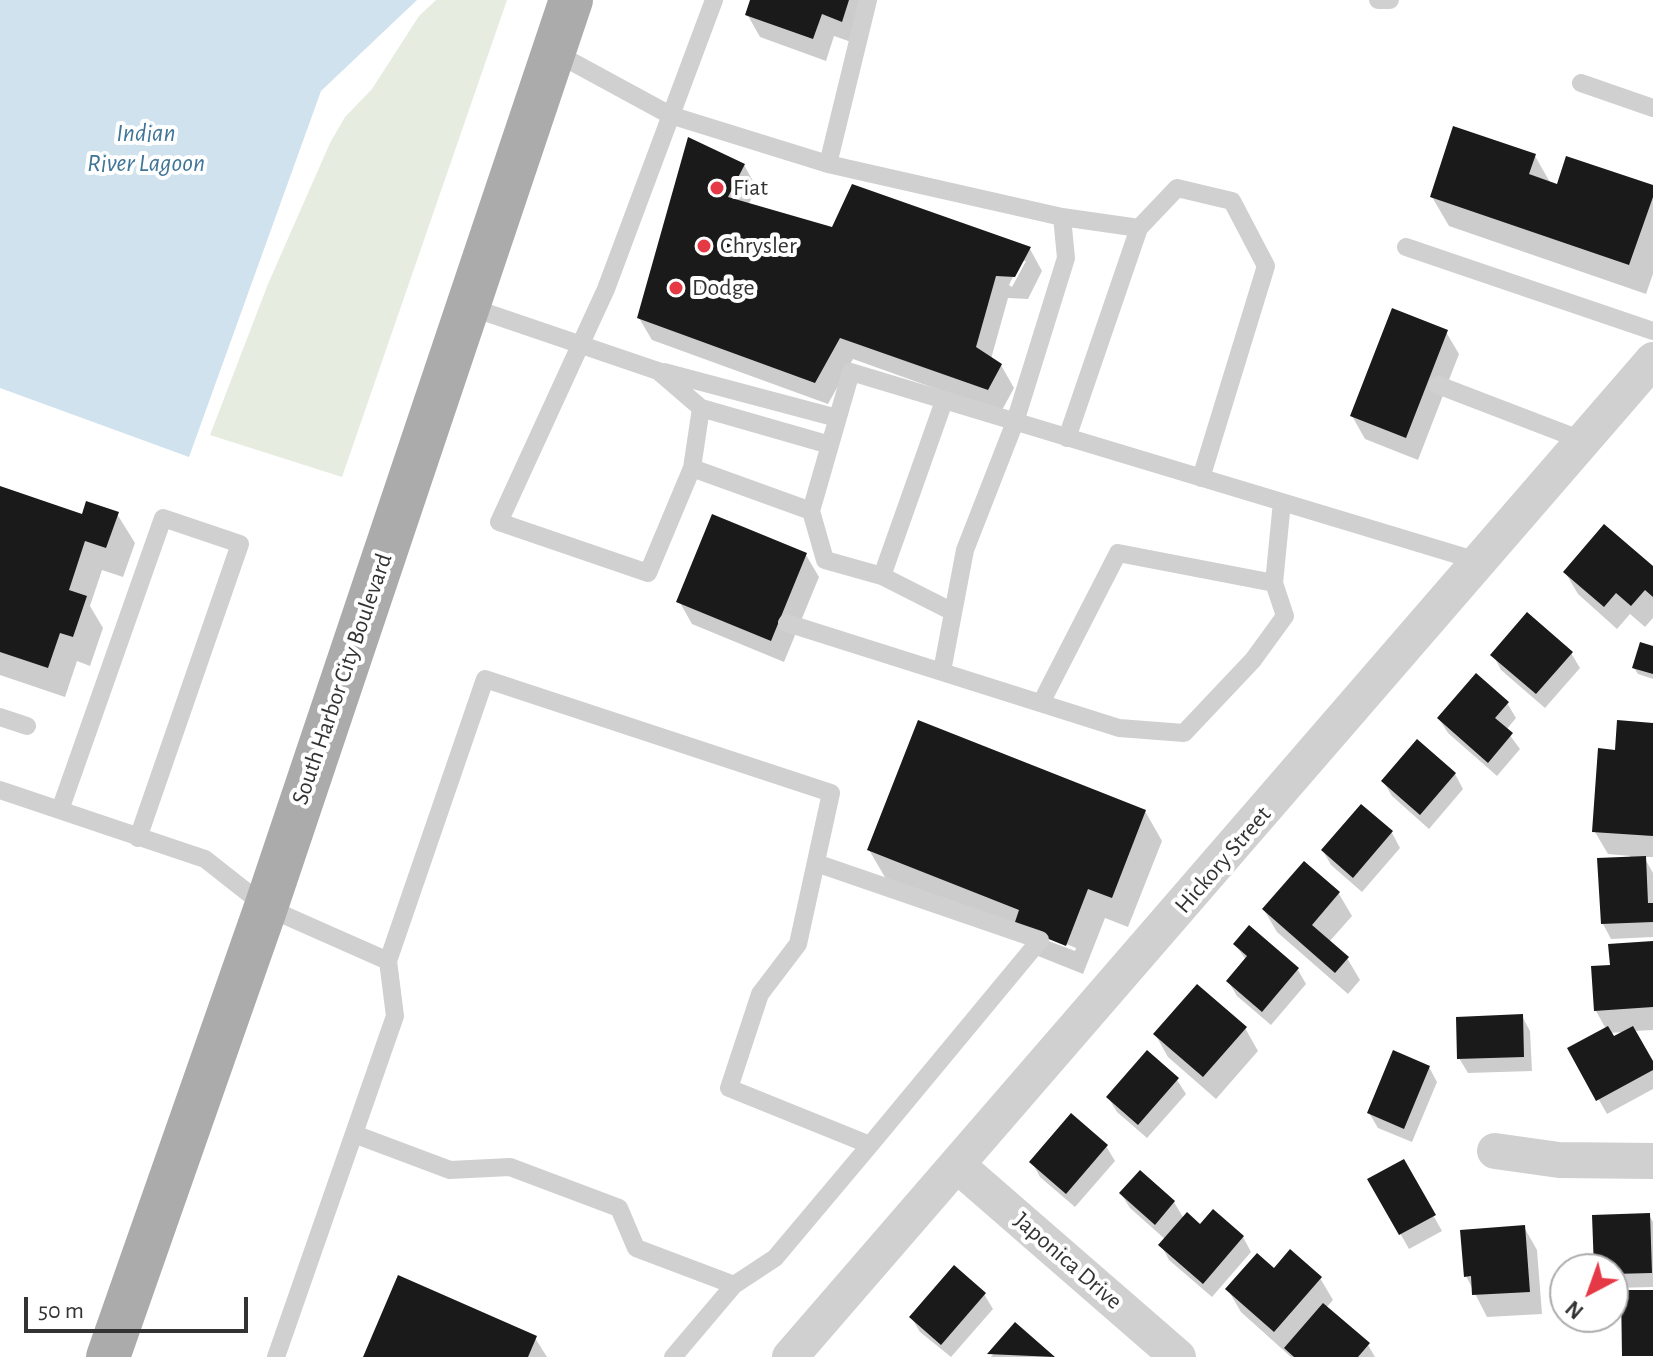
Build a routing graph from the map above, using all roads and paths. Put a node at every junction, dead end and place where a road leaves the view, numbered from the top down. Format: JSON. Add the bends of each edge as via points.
{"nodes":[{"id":1,"x":571,"y":0,"type":"edge"},
{"id":2,"x":714,"y":0,"type":"edge"},
{"id":3,"x":868,"y":0,"type":"edge"},
{"id":4,"x":1378,"y":0,"type":"edge"},
{"id":5,"x":1390,"y":0,"type":"edge"},
{"id":6,"x":554,"y":52,"type":"junction"},
{"id":7,"x":1581,"y":83,"type":"dead end"},
{"id":8,"x":1653,"y":108,"type":"edge"},
{"id":9,"x":670,"y":115,"type":"junction"},
{"id":10,"x":828,"y":164,"type":"junction"},
{"id":11,"x":1062,"y":217,"type":"junction"},
{"id":12,"x":1139,"y":228,"type":"junction"},
{"id":13,"x":1406,"y":247,"type":"dead end"},
{"id":14,"x":467,"y":306,"type":"junction"},
{"id":15,"x":1653,"y":331,"type":"edge"},
{"id":16,"x":581,"y":345,"type":"junction"},
{"id":17,"x":1653,"y":360,"type":"edge"},
{"id":18,"x":658,"y":371,"type":"junction"},
{"id":19,"x":1438,"y":385,"type":"dead end"},
{"id":20,"x":944,"y":401,"type":"junction"},
{"id":21,"x":701,"y":408,"type":"junction"},
{"id":22,"x":837,"y":418,"type":"junction"},
{"id":23,"x":1015,"y":422,"type":"junction"},
{"id":24,"x":1067,"y":438,"type":"junction"},
{"id":25,"x":1584,"y":441,"type":"junction"},
{"id":26,"x":830,"y":445,"type":"junction"},
{"id":27,"x":692,"y":468,"type":"junction"},
{"id":28,"x":1201,"y":478,"type":"junction"},
{"id":29,"x":1282,"y":502,"type":"junction"},
{"id":30,"x":811,"y":511,"type":"junction"},
{"id":31,"x":1481,"y":562,"type":"junction"},
{"id":32,"x":882,"y":576,"type":"junction"},
{"id":33,"x":1274,"y":583,"type":"junction"},
{"id":34,"x":953,"y":612,"type":"junction"},
{"id":35,"x":787,"y":623,"type":"dead end"},
{"id":36,"x":942,"y":671,"type":"junction"},
{"id":37,"x":1041,"y":703,"type":"junction"},
{"id":38,"x":0,"y":717,"type":"edge"},
{"id":39,"x":27,"y":726,"type":"dead end"},
{"id":40,"x":0,"y":790,"type":"edge"},
{"id":41,"x":60,"y":810,"type":"junction"},
{"id":42,"x":138,"y":838,"type":"junction"},
{"id":43,"x":816,"y":863,"type":"junction"},
{"id":44,"x":266,"y":907,"type":"junction"},
{"id":45,"x":388,"y":961,"type":"junction"},
{"id":46,"x":354,"y":1134,"type":"junction"},
{"id":47,"x":870,"y":1145,"type":"junction"},
{"id":48,"x":1495,"y":1151,"type":"dead end"},
{"id":49,"x":1653,"y":1161,"type":"edge"},
{"id":50,"x":957,"y":1165,"type":"junction"},
{"id":51,"x":734,"y":1285,"type":"junction"},
{"id":52,"x":108,"y":1357,"type":"edge"},
{"id":53,"x":276,"y":1357,"type":"edge"},
{"id":54,"x":673,"y":1357,"type":"edge"},
{"id":55,"x":790,"y":1357,"type":"edge"},
{"id":56,"x":1178,"y":1357,"type":"edge"}],
"edges":[{"from":1,"to":6,"type":"main road","name":"South Harbor City Boulevard"},
{"from":2,"to":9,"type":"lane"},
{"from":3,"to":10,"type":"lane"},
{"from":4,"to":5,"type":"lane"},
{"from":6,"to":9,"type":"lane"},
{"from":6,"to":14,"type":"main road","name":"South Harbor City Boulevard"},
{"from":7,"to":8,"type":"lane"},
{"from":9,"to":10,"type":"lane"},
{"from":9,"to":16,"type":"lane"},
{"from":10,"to":11,"type":"lane"},
{"from":11,"to":12,"type":"lane"},
{"from":11,"to":23,"type":"lane","via":[[1066,258]]},
{"from":12,"to":24,"type":"lane"},
{"from":12,"to":28,"type":"lane","via":[[1177,188],[1232,201],[1266,266]]},
{"from":13,"to":15,"type":"lane"},
{"from":14,"to":16,"type":"lane"},
{"from":14,"to":44,"type":"main road","name":"South Harbor City Boulevard"},
{"from":16,"to":18,"type":"lane"},
{"from":16,"to":27,"type":"lane","via":[[499,522],[648,573]]},
{"from":17,"to":25,"type":"street","name":"Hickory Street"},
{"from":18,"to":21,"type":"lane"},
{"from":18,"to":22,"type":"lane"},
{"from":19,"to":25,"type":"lane"},
{"from":20,"to":22,"type":"lane","via":[[851,372]]},
{"from":20,"to":23,"type":"lane"},
{"from":20,"to":32,"type":"lane"},
{"from":21,"to":26,"type":"lane"},
{"from":21,"to":27,"type":"lane"},
{"from":22,"to":26,"type":"lane"},
{"from":23,"to":24,"type":"lane"},
{"from":23,"to":34,"type":"lane","via":[[965,550]]},
{"from":24,"to":28,"type":"lane"},
{"from":25,"to":31,"type":"street","name":"Hickory Street"},
{"from":26,"to":30,"type":"lane"},
{"from":27,"to":30,"type":"lane"},
{"from":28,"to":29,"type":"lane"},
{"from":29,"to":31,"type":"lane"},
{"from":29,"to":33,"type":"lane"},
{"from":30,"to":32,"type":"lane","via":[[825,560]]},
{"from":31,"to":50,"type":"street","name":"Hickory Street"},
{"from":32,"to":34,"type":"lane"},
{"from":33,"to":37,"type":"lane","via":[[1118,553]]},
{"from":33,"to":37,"type":"lane","via":[[1285,616],[1253,660],[1184,733],[1119,728]]},
{"from":34,"to":36,"type":"lane"},
{"from":35,"to":36,"type":"lane"},
{"from":36,"to":37,"type":"lane"},
{"from":38,"to":39,"type":"lane"},
{"from":40,"to":41,"type":"lane"},
{"from":41,"to":42,"type":"lane"},
{"from":41,"to":42,"type":"lane","via":[[163,518],[240,544]]},
{"from":42,"to":44,"type":"lane","via":[[205,859]]},
{"from":43,"to":45,"type":"lane","via":[[831,793],[485,679]]},
{"from":43,"to":47,"type":"lane","via":[[798,944],[760,994],[729,1088]]},
{"from":43,"to":47,"type":"lane","via":[[1040,940]]},
{"from":44,"to":45,"type":"lane"},
{"from":44,"to":52,"type":"main road","name":"South Harbor City Boulevard"},
{"from":45,"to":46,"type":"lane","via":[[395,1016]]},
{"from":46,"to":51,"type":"lane","via":[[450,1170],[510,1167],[619,1208],[636,1248]]},
{"from":46,"to":53,"type":"lane"},
{"from":47,"to":51,"type":"lane","via":[[775,1258]]},
{"from":48,"to":49,"type":"street","via":[[1559,1160]]},
{"from":50,"to":55,"type":"street","name":"Hickory Street"},
{"from":50,"to":56,"type":"street","name":"Japonica Drive"},
{"from":51,"to":54,"type":"lane"}]}
